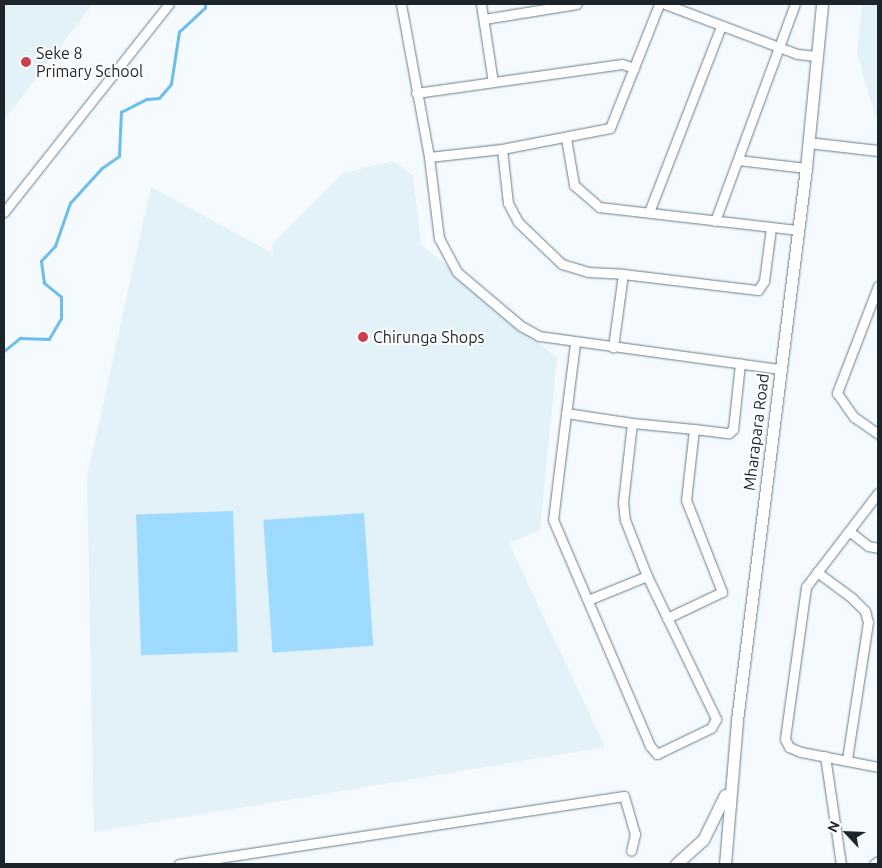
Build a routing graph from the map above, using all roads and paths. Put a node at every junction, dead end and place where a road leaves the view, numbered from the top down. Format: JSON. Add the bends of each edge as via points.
{"nodes":[{"id":1,"x":169,"y":4,"type":"edge"},
{"id":2,"x":401,"y":4,"type":"edge"},
{"id":3,"x":481,"y":4,"type":"edge"},
{"id":4,"x":577,"y":4,"type":"edge"},
{"id":5,"x":659,"y":4,"type":"edge"},
{"id":6,"x":664,"y":4,"type":"edge"},
{"id":7,"x":795,"y":4,"type":"edge"},
{"id":8,"x":822,"y":4,"type":"edge"},
{"id":9,"x":544,"y":7,"type":"edge"},
{"id":10,"x":484,"y":19,"type":"junction"},
{"id":11,"x":721,"y":26,"type":"junction"},
{"id":12,"x":779,"y":48,"type":"junction"},
{"id":13,"x":816,"y":56,"type":"junction"},
{"id":14,"x":634,"y":68,"type":"junction"},
{"id":15,"x":493,"y":82,"type":"junction"},
{"id":16,"x":416,"y":93,"type":"junction"},
{"id":17,"x":566,"y":138,"type":"junction"},
{"id":18,"x":809,"y":143,"type":"junction"},
{"id":19,"x":502,"y":149,"type":"junction"},
{"id":20,"x":878,"y":151,"type":"edge"},
{"id":21,"x":429,"y":157,"type":"junction"},
{"id":22,"x":738,"y":160,"type":"junction"},
{"id":23,"x":806,"y":168,"type":"junction"},
{"id":24,"x":4,"y":212,"type":"edge"},
{"id":25,"x":649,"y":212,"type":"junction"},
{"id":26,"x":715,"y":221,"type":"junction"},
{"id":27,"x":771,"y":228,"type":"junction"},
{"id":28,"x":799,"y":230,"type":"junction"},
{"id":29,"x":623,"y":274,"type":"junction"},
{"id":30,"x":878,"y":286,"type":"edge"},
{"id":31,"x":575,"y":343,"type":"junction"},
{"id":32,"x":613,"y":348,"type":"junction"},
{"id":33,"x":740,"y":363,"type":"junction"},
{"id":34,"x":780,"y":370,"type":"junction"},
{"id":35,"x":566,"y":413,"type":"junction"},
{"id":36,"x":632,"y":422,"type":"junction"},
{"id":37,"x":694,"y":429,"type":"junction"},
{"id":38,"x":878,"y":434,"type":"edge"},
{"id":39,"x":878,"y":493,"type":"edge"},
{"id":40,"x":849,"y":531,"type":"junction"},
{"id":41,"x":878,"y":548,"type":"edge"},
{"id":42,"x":817,"y":572,"type":"junction"},
{"id":43,"x":647,"y":576,"type":"junction"},
{"id":44,"x":588,"y":600,"type":"junction"},
{"id":45,"x":667,"y":618,"type":"junction"},
{"id":46,"x":825,"y":756,"type":"junction"},
{"id":47,"x":847,"y":759,"type":"junction"},
{"id":48,"x":878,"y":767,"type":"edge"},
{"id":49,"x":730,"y":777,"type":"junction"},
{"id":50,"x":631,"y":851,"type":"dead end"},
{"id":51,"x":878,"y":860,"type":"edge"},
{"id":52,"x":179,"y":864,"type":"edge"},
{"id":53,"x":676,"y":864,"type":"edge"},
{"id":54,"x":725,"y":864,"type":"edge"},
{"id":55,"x":841,"y":864,"type":"edge"},
{"id":56,"x":874,"y":864,"type":"edge"}],
"edges":[{"from":1,"to":24,"type":"street"},
{"from":2,"to":16,"type":"street"},
{"from":3,"to":10,"type":"street"},
{"from":4,"to":9,"type":"street"},
{"from":5,"to":14,"type":"street"},
{"from":6,"to":11,"type":"street"},
{"from":7,"to":12,"type":"street"},
{"from":8,"to":13,"type":"main road","name":"Mharapara Road"},
{"from":9,"to":10,"type":"street"},
{"from":10,"to":15,"type":"street"},
{"from":11,"to":12,"type":"street"},
{"from":11,"to":25,"type":"street"},
{"from":12,"to":13,"type":"street"},
{"from":12,"to":22,"type":"street"},
{"from":13,"to":18,"type":"main road","name":"Mharapara Road"},
{"from":14,"to":15,"type":"street","via":[[622,64]]},
{"from":14,"to":17,"type":"street","via":[[610,128]]},
{"from":15,"to":16,"type":"street"},
{"from":16,"to":21,"type":"street"},
{"from":17,"to":19,"type":"street"},
{"from":17,"to":25,"type":"street","via":[[571,177],[586,198],[599,207]]},
{"from":18,"to":20,"type":"street"},
{"from":18,"to":23,"type":"main road","name":"Mharapara Road"},
{"from":19,"to":21,"type":"street"},
{"from":19,"to":29,"type":"street","via":[[508,203],[518,222],[562,264],[588,272]]},
{"from":21,"to":31,"type":"street","via":[[439,238],[457,272],[521,326],[539,336]]},
{"from":22,"to":23,"type":"street"},
{"from":22,"to":26,"type":"street"},
{"from":23,"to":28,"type":"main road","name":"Mharapara Road"},
{"from":25,"to":26,"type":"street"},
{"from":26,"to":27,"type":"street"},
{"from":27,"to":28,"type":"street"},
{"from":27,"to":29,"type":"street","via":[[764,281],[758,290]]},
{"from":28,"to":34,"type":"main road","name":"Mharapara Road"},
{"from":29,"to":32,"type":"street"},
{"from":30,"to":38,"type":"street","via":[[837,393],[854,417]]},
{"from":31,"to":32,"type":"street"},
{"from":31,"to":35,"type":"street"},
{"from":32,"to":33,"type":"street"},
{"from":33,"to":34,"type":"street"},
{"from":33,"to":37,"type":"street","via":[[733,429],[729,433]]},
{"from":34,"to":49,"type":"main road","name":"Mharapara Road"},
{"from":35,"to":36,"type":"street"},
{"from":35,"to":44,"type":"street","via":[[553,520]]},
{"from":36,"to":37,"type":"street"},
{"from":36,"to":43,"type":"street","via":[[622,510]]},
{"from":37,"to":45,"type":"street","via":[[686,500],[722,592]]},
{"from":39,"to":40,"type":"street"},
{"from":40,"to":41,"type":"street","via":[[868,546]]},
{"from":40,"to":42,"type":"street"},
{"from":42,"to":46,"type":"street","via":[[804,594],[785,739],[786,744],[795,750]]},
{"from":42,"to":47,"type":"street","via":[[852,598],[865,612],[868,622]]},
{"from":43,"to":44,"type":"street"},
{"from":43,"to":45,"type":"street"},
{"from":44,"to":45,"type":"street","via":[[650,746],[657,754],[711,728],[716,719]]},
{"from":46,"to":47,"type":"street"},
{"from":46,"to":55,"type":"street"},
{"from":47,"to":48,"type":"street"},
{"from":49,"to":53,"type":"main road","via":[[713,824],[703,840]]},
{"from":49,"to":54,"type":"main road","name":"Mharapara Road"},
{"from":50,"to":52,"type":"street","via":[[635,834],[624,796]]},
{"from":51,"to":56,"type":"street"}]}
